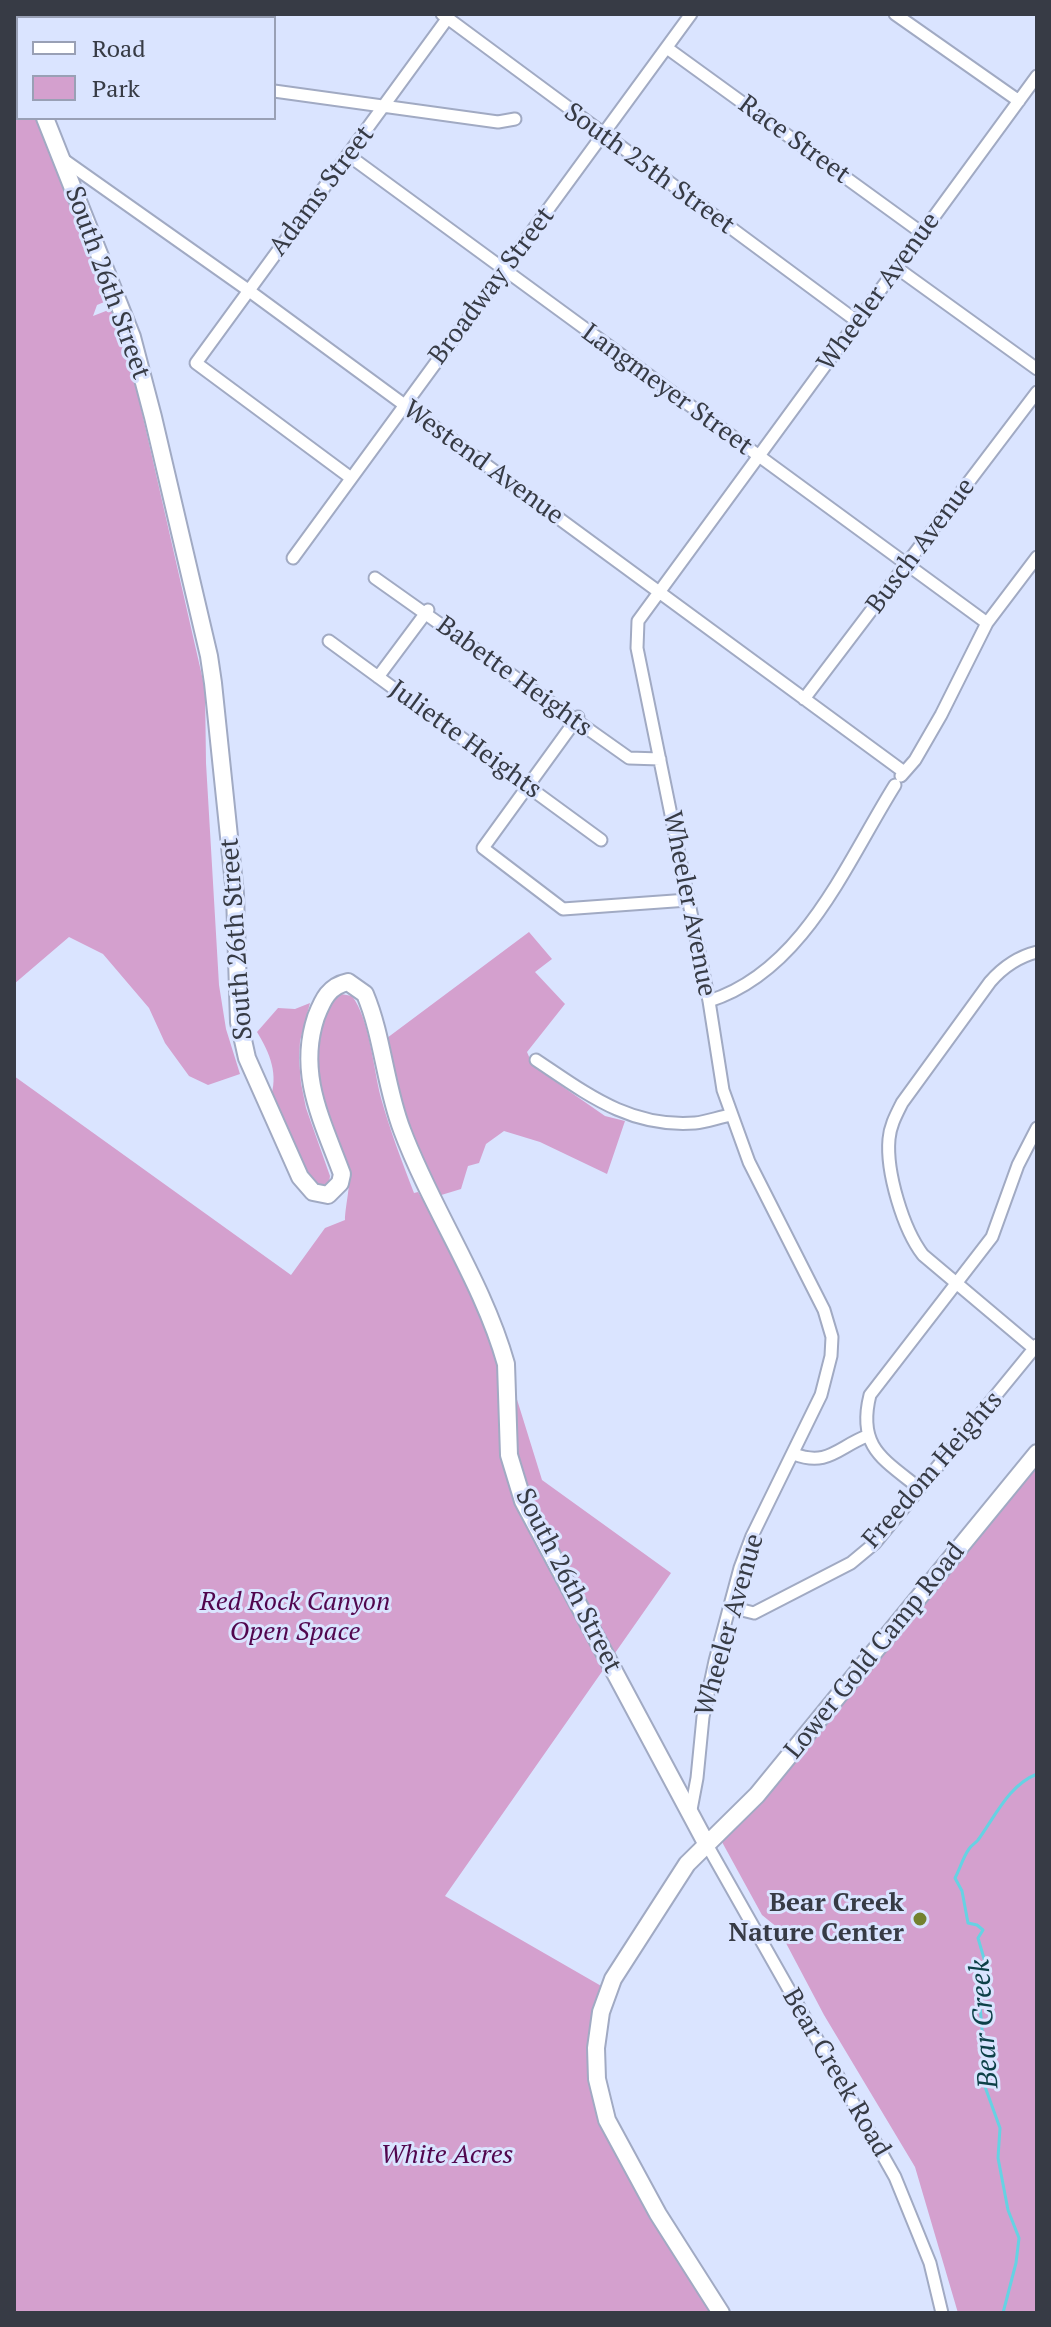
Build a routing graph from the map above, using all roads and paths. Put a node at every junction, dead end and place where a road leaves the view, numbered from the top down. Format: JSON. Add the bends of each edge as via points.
{"nodes":[{"id":1,"x":691,"y":14,"type":"edge"},
{"id":2,"x":895,"y":14,"type":"edge"},
{"id":3,"x":444,"y":17,"type":"edge"},
{"id":4,"x":667,"y":48,"type":"junction"},
{"id":5,"x":1037,"y":76,"type":"edge"},
{"id":6,"x":276,"y":91,"type":"edge"},
{"id":7,"x":1019,"y":101,"type":"junction"},
{"id":8,"x":385,"y":106,"type":"junction"},
{"id":9,"x":515,"y":119,"type":"dead end"},
{"id":10,"x":46,"y":120,"type":"edge"},
{"id":11,"x":603,"y":135,"type":"junction"},
{"id":12,"x":348,"y":155,"type":"junction"},
{"id":13,"x":60,"y":158,"type":"junction"},
{"id":14,"x":922,"y":233,"type":"junction"},
{"id":15,"x":897,"y":268,"type":"junction"},
{"id":16,"x":505,"y":271,"type":"junction"},
{"id":17,"x":248,"y":290,"type":"junction"},
{"id":18,"x":858,"y":322,"type":"junction"},
{"id":19,"x":1037,"y":369,"type":"edge"},
{"id":20,"x":1037,"y":392,"type":"edge"},
{"id":21,"x":404,"y":405,"type":"junction"},
{"id":22,"x":758,"y":457,"type":"junction"},
{"id":23,"x":351,"y":478,"type":"junction"},
{"id":24,"x":1037,"y":557,"type":"edge"},
{"id":25,"x":293,"y":558,"type":"dead end"},
{"id":26,"x":908,"y":565,"type":"junction"},
{"id":27,"x":375,"y":578,"type":"dead end"},
{"id":28,"x":659,"y":592,"type":"junction"},
{"id":29,"x":428,"y":611,"type":"junction"},
{"id":30,"x":987,"y":623,"type":"junction"},
{"id":31,"x":329,"y":641,"type":"dead end"},
{"id":32,"x":378,"y":677,"type":"junction"},
{"id":33,"x":804,"y":699,"type":"junction"},
{"id":34,"x":576,"y":719,"type":"junction"},
{"id":35,"x":660,"y":759,"type":"junction"},
{"id":36,"x":900,"y":778,"type":"junction"},
{"id":37,"x":528,"y":786,"type":"junction"},
{"id":38,"x":601,"y":840,"type":"dead end"},
{"id":39,"x":688,"y":900,"type":"junction"},
{"id":40,"x":1037,"y":952,"type":"edge"},
{"id":41,"x":709,"y":1001,"type":"junction"},
{"id":42,"x":536,"y":1060,"type":"dead end"},
{"id":43,"x":731,"y":1115,"type":"junction"},
{"id":44,"x":1037,"y":1128,"type":"edge"},
{"id":45,"x":957,"y":1284,"type":"junction"},
{"id":46,"x":1036,"y":1348,"type":"edge"},
{"id":47,"x":867,"y":1436,"type":"junction"},
{"id":48,"x":1037,"y":1453,"type":"edge"},
{"id":49,"x":794,"y":1454,"type":"junction"},
{"id":50,"x":919,"y":1488,"type":"junction"},
{"id":51,"x":730,"y":1607,"type":"junction"},
{"id":52,"x":690,"y":1816,"type":"junction"},
{"id":53,"x":733,"y":1820,"type":"junction"},
{"id":54,"x":706,"y":1843,"type":"junction"},
{"id":55,"x":721,"y":2313,"type":"edge"},
{"id":56,"x":942,"y":2313,"type":"edge"}],
"edges":[{"from":1,"to":4,"type":"street","name":"Broadway Street"},
{"from":2,"to":7,"type":"street"},
{"from":3,"to":8,"type":"street","name":"Adams Street"},
{"from":3,"to":11,"type":"street","name":"South 25th Street"},
{"from":4,"to":11,"type":"street","name":"Broadway Street"},
{"from":4,"to":14,"type":"street","name":"Race Street"},
{"from":5,"to":7,"type":"street","name":"Wheeler Avenue"},
{"from":6,"to":8,"type":"street"},
{"from":7,"to":14,"type":"street","name":"Wheeler Avenue"},
{"from":8,"to":9,"type":"street","via":[[498,122]]},
{"from":8,"to":12,"type":"street","name":"Adams Street"},
{"from":10,"to":13,"type":"street","name":"South 26th Street"},
{"from":11,"to":16,"type":"street","name":"Broadway Street"},
{"from":11,"to":18,"type":"street","name":"South 25th Street"},
{"from":12,"to":16,"type":"street","name":"Langmeyer Street"},
{"from":12,"to":17,"type":"street","name":"Adams Street"},
{"from":13,"to":17,"type":"street","name":"Westend Avenue"},
{"from":13,"to":52,"type":"street","name":"South 26th Street","via":[[132,337],[209,656],[235,894],[239,1022],[247,1058],[300,1177],[313,1192],[328,1195],[342,1174],[309,1078],[311,1032],[328,992],[338,984],[348,982],[365,994],[401,1128],[502,1350],[509,1455],[523,1501]]},
{"from":14,"to":15,"type":"street","name":"Wheeler Avenue"},
{"from":15,"to":18,"type":"street","name":"Wheeler Avenue"},
{"from":15,"to":19,"type":"street"},
{"from":16,"to":21,"type":"street","name":"Broadway Street"},
{"from":16,"to":22,"type":"street","name":"Langmeyer Street"},
{"from":17,"to":21,"type":"street","name":"Westend Avenue"},
{"from":17,"to":23,"type":"street","name":"Adams Street","via":[[196,363]]},
{"from":18,"to":22,"type":"street","name":"Wheeler Avenue"},
{"from":20,"to":26,"type":"street","name":"Busch Avenue"},
{"from":21,"to":23,"type":"street","name":"Broadway Street"},
{"from":21,"to":28,"type":"street","name":"Westend Avenue"},
{"from":22,"to":26,"type":"street","name":"Langmeyer Street"},
{"from":22,"to":28,"type":"street","name":"Wheeler Avenue"},
{"from":23,"to":25,"type":"street","name":"Broadway Street"},
{"from":24,"to":30,"type":"street"},
{"from":26,"to":30,"type":"street","name":"Langmeyer Street"},
{"from":26,"to":33,"type":"street","name":"Busch Avenue"},
{"from":27,"to":29,"type":"street","name":"Babette Heights"},
{"from":28,"to":33,"type":"street","name":"Westend Avenue"},
{"from":28,"to":35,"type":"street","name":"Wheeler Avenue","via":[[636,632]]},
{"from":29,"to":32,"type":"street"},
{"from":29,"to":34,"type":"street","name":"Babette Heights"},
{"from":30,"to":36,"type":"street","via":[[941,715]]},
{"from":31,"to":32,"type":"street","name":"Juliette Heights"},
{"from":32,"to":37,"type":"street","name":"Juliette Heights"},
{"from":33,"to":36,"type":"street","name":"Westend Avenue"},
{"from":34,"to":35,"type":"street","name":"Babette Heights","via":[[629,758]]},
{"from":34,"to":37,"type":"street"},
{"from":35,"to":39,"type":"street","name":"Wheeler Avenue"},
{"from":36,"to":41,"type":"street","via":[[795,944],[728,995]]},
{"from":37,"to":38,"type":"street","name":"Juliette Heights"},
{"from":37,"to":39,"type":"street","via":[[483,848],[563,909]]},
{"from":39,"to":41,"type":"street","name":"Wheeler Avenue"},
{"from":40,"to":45,"type":"street","via":[[1017,959],[990,982],[893,1120],[889,1161],[908,1232],[923,1255]]},
{"from":41,"to":43,"type":"street","name":"Wheeler Avenue"},
{"from":42,"to":43,"type":"street","via":[[621,1113],[696,1123]]},
{"from":43,"to":49,"type":"street","name":"Wheeler Avenue","via":[[829,1323],[827,1375]]},
{"from":44,"to":45,"type":"street","via":[[992,1237]]},
{"from":45,"to":46,"type":"street"},
{"from":45,"to":47,"type":"street","via":[[876,1384],[865,1415]]},
{"from":46,"to":50,"type":"street","name":"Freedom Heights"},
{"from":47,"to":49,"type":"street","via":[[836,1455],[814,1459]]},
{"from":47,"to":50,"type":"street","via":[[887,1462]]},
{"from":48,"to":53,"type":"street","name":"Lower Gold Camp Road"},
{"from":49,"to":51,"type":"street","name":"Wheeler Avenue","via":[[752,1536]]},
{"from":50,"to":51,"type":"street","name":"Freedom Heights","via":[[875,1543],[851,1563],[754,1613]]},
{"from":51,"to":52,"type":"street","name":"Wheeler Avenue","via":[[703,1717]]},
{"from":52,"to":53,"type":"street","via":[[719,1824]]},
{"from":52,"to":54,"type":"street","name":"South 26th Street"},
{"from":53,"to":54,"type":"street","name":"Lower Gold Camp Road"},
{"from":54,"to":55,"type":"street","name":"Lower Gold Camp Road","via":[[613,1979],[596,2048],[607,2120]]},
{"from":54,"to":56,"type":"street","name":"Bear Creek Road","via":[[895,2177],[930,2263]]}]}
